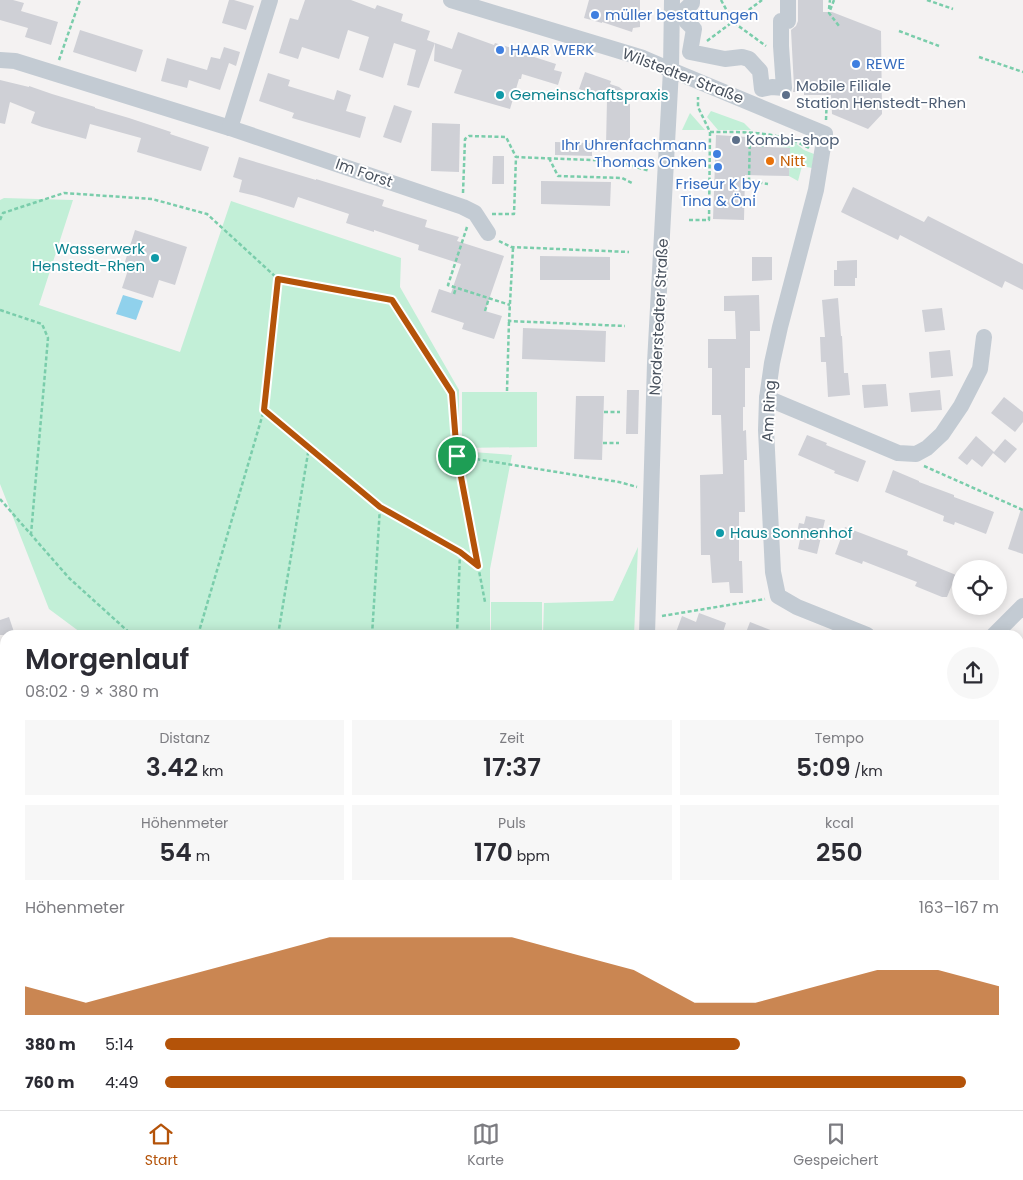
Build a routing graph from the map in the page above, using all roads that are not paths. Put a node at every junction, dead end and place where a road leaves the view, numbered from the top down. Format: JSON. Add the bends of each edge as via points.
{"nodes":[{"id":1,"x":270,"y":0,"type":"edge"},
{"id":2,"x":450,"y":0,"type":"edge"},
{"id":3,"x":672,"y":0,"type":"edge"},
{"id":4,"x":692,"y":0,"type":"edge"},
{"id":5,"x":788,"y":0,"type":"edge"},
{"id":6,"x":0,"y":60,"type":"edge"},
{"id":7,"x":671,"y":70,"type":"junction"},
{"id":8,"x":772,"y":87,"type":"junction"},
{"id":9,"x":774,"y":112,"type":"junction"},
{"id":10,"x":230,"y":128,"type":"junction"},
{"id":11,"x":826,"y":134,"type":"joint"},
{"id":12,"x":488,"y":233,"type":"road end"},
{"id":13,"x":984,"y":337,"type":"dead end"},
{"id":14,"x":768,"y":398,"type":"junction"},
{"id":15,"x":1023,"y":606,"type":"edge"},
{"id":16,"x":648,"y":627,"type":"edge"},
{"id":17,"x":854,"y":630,"type":"edge"},
{"id":18,"x":999,"y":630,"type":"edge"}],
"edges":[{"from":1,"to":10,"type":"street"},
{"from":2,"to":7,"type":"street","name":"Wilstedter Straße","via":[[642,58]]},
{"from":3,"to":7,"type":"street","name":"Norderstedter Straße"},
{"from":4,"to":8,"type":"street","via":[[685,10],[686,21],[694,29],[690,52],[725,59],[749,59],[760,71],[762,89]]},
{"from":5,"to":8,"type":"street","via":[[788,22],[780,22],[784,88]]},
{"from":6,"to":10,"type":"street","name":"Im Forst","via":[[15,61]]},
{"from":7,"to":9,"type":"street","name":"Wilstedter Straße"},
{"from":7,"to":16,"type":"street","name":"Norderstedter Straße","via":[[655,363]]},
{"from":8,"to":9,"type":"street"},
{"from":9,"to":11,"type":"street","name":"Wilstedter Straße"},
{"from":10,"to":12,"type":"street","name":"Im Forst","via":[[470,211]]},
{"from":11,"to":14,"type":"street","name":"Am Ring","via":[[816,190],[772,363]]},
{"from":13,"to":14,"type":"street","via":[[980,369],[961,406],[942,434],[916,454],[898,453]]},
{"from":14,"to":17,"type":"street","name":"Am Ring","via":[[766,430],[773,572],[778,596]]},
{"from":15,"to":18,"type":"street"}]}
